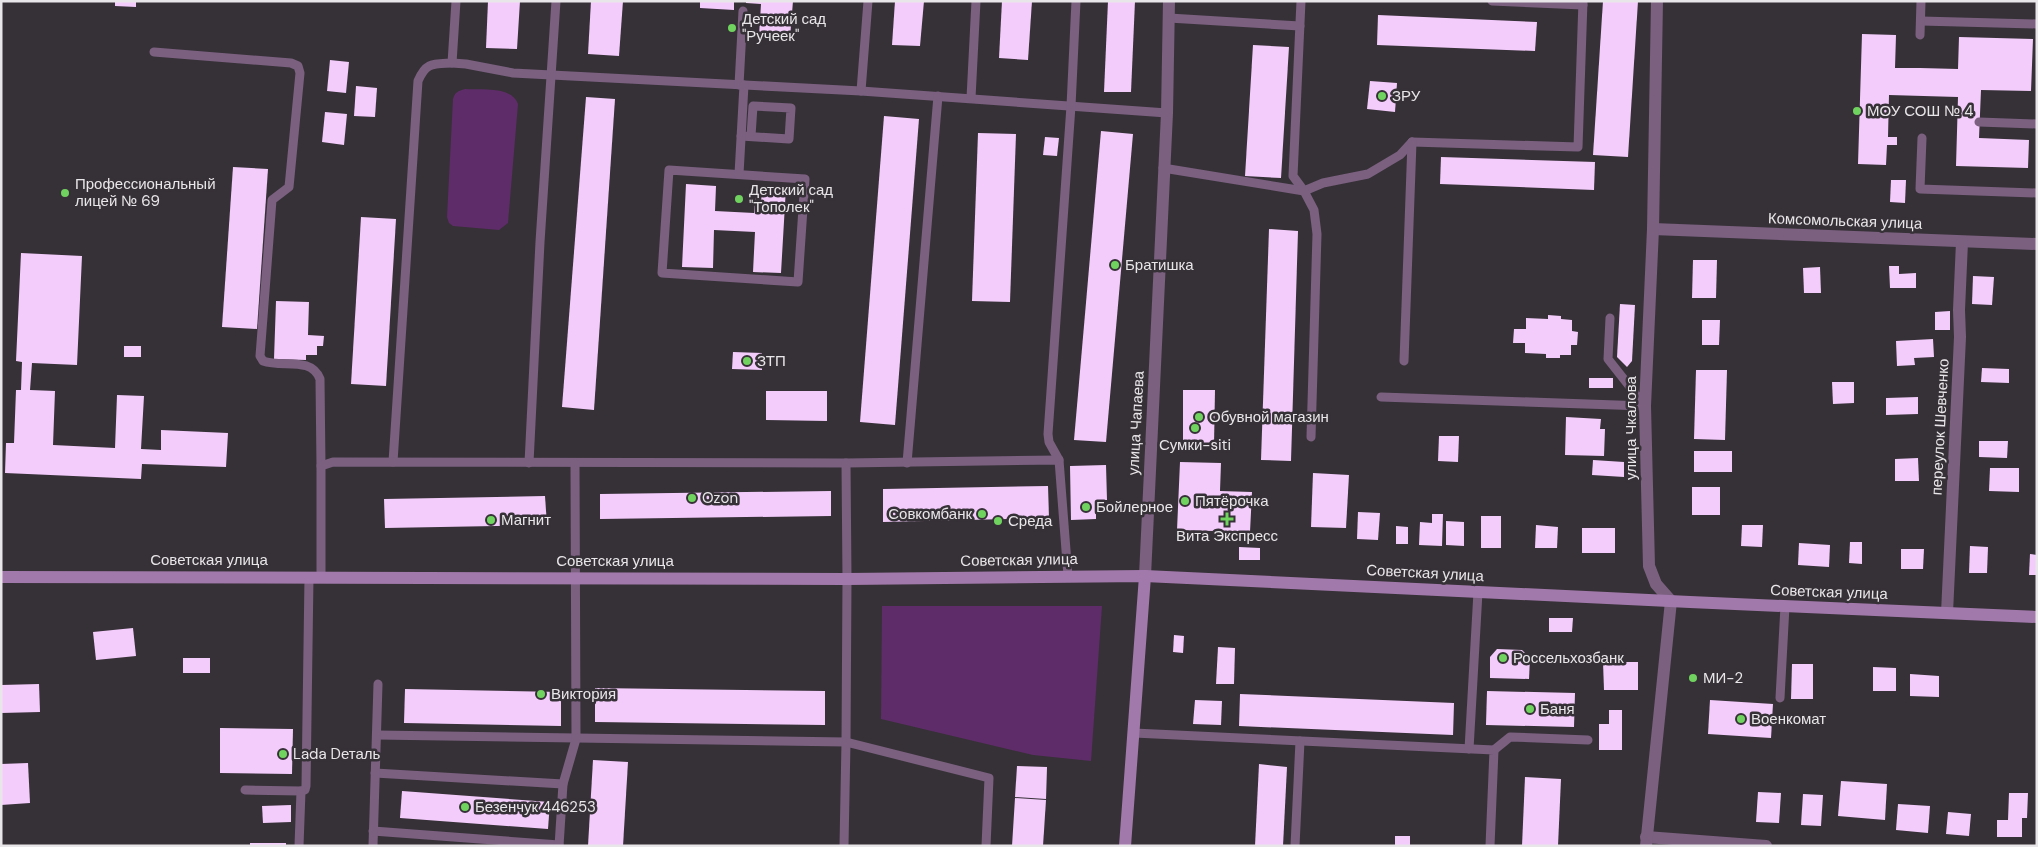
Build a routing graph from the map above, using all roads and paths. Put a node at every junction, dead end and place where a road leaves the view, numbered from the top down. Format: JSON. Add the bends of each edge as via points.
{"nodes":[{"id":1,"x":456,"y":1,"type":"edge"},
{"id":2,"x":556,"y":1,"type":"edge"},
{"id":3,"x":868,"y":1,"type":"edge"},
{"id":4,"x":976,"y":1,"type":"edge"},
{"id":5,"x":1076,"y":1,"type":"edge"},
{"id":6,"x":1169,"y":1,"type":"edge"},
{"id":7,"x":1301,"y":1,"type":"edge"},
{"id":8,"x":1492,"y":1,"type":"edge"},
{"id":9,"x":1657,"y":1,"type":"edge"},
{"id":10,"x":1921,"y":1,"type":"edge"},
{"id":11,"x":1583,"y":3,"type":"edge"},
{"id":12,"x":743,"y":11,"type":"dead end"},
{"id":13,"x":1169,"y":18,"type":"junction"},
{"id":14,"x":1921,"y":21,"type":"junction"},
{"id":15,"x":2037,"y":24,"type":"edge"},
{"id":16,"x":1300,"y":26,"type":"junction"},
{"id":17,"x":1920,"y":34,"type":"dead end"},
{"id":18,"x":154,"y":52,"type":"dead end"},
{"id":19,"x":452,"y":63,"type":"junction"},
{"id":20,"x":551,"y":75,"type":"junction"},
{"id":21,"x":741,"y":85,"type":"junction"},
{"id":22,"x":861,"y":91,"type":"junction"},
{"id":23,"x":938,"y":96,"type":"junction"},
{"id":24,"x":971,"y":98,"type":"junction"},
{"id":25,"x":1071,"y":106,"type":"junction"},
{"id":26,"x":1166,"y":113,"type":"junction"},
{"id":27,"x":1979,"y":122,"type":"dead end"},
{"id":28,"x":2037,"y":124,"type":"edge"},
{"id":29,"x":741,"y":136,"type":"junction"},
{"id":30,"x":751,"y":136,"type":"junction"},
{"id":31,"x":1922,"y":138,"type":"dead end"},
{"id":32,"x":1412,"y":142,"type":"junction"},
{"id":33,"x":1163,"y":168,"type":"junction"},
{"id":34,"x":739,"y":174,"type":"junction"},
{"id":35,"x":1304,"y":191,"type":"junction"},
{"id":36,"x":2037,"y":193,"type":"edge"},
{"id":37,"x":1653,"y":228,"type":"junction"},
{"id":38,"x":1962,"y":242,"type":"junction"},
{"id":39,"x":2037,"y":244,"type":"edge"},
{"id":40,"x":1610,"y":318,"type":"dead end"},
{"id":41,"x":1404,"y":362,"type":"dead end"},
{"id":42,"x":1381,"y":397,"type":"dead end"},
{"id":43,"x":1645,"y":406,"type":"junction"},
{"id":44,"x":1311,"y":437,"type":"dead end"},
{"id":45,"x":1059,"y":460,"type":"junction"},
{"id":46,"x":393,"y":462,"type":"junction"},
{"id":47,"x":529,"y":463,"type":"junction"},
{"id":48,"x":846,"y":463,"type":"junction"},
{"id":49,"x":908,"y":463,"type":"junction"},
{"id":50,"x":575,"y":464,"type":"junction"},
{"id":51,"x":322,"y":466,"type":"junction"},
{"id":52,"x":1068,"y":576,"type":"junction"},
{"id":53,"x":1146,"y":576,"type":"junction"},
{"id":54,"x":1,"y":577,"type":"edge"},
{"id":55,"x":315,"y":577,"type":"junction"},
{"id":56,"x":576,"y":578,"type":"junction"},
{"id":57,"x":847,"y":579,"type":"junction"},
{"id":58,"x":1478,"y":592,"type":"junction"},
{"id":59,"x":1672,"y":601,"type":"junction"},
{"id":60,"x":1785,"y":606,"type":"junction"},
{"id":61,"x":1947,"y":613,"type":"junction"},
{"id":62,"x":2037,"y":616,"type":"edge"},
{"id":63,"x":378,"y":684,"type":"dead end"},
{"id":64,"x":1780,"y":698,"type":"dead end"},
{"id":65,"x":1134,"y":733,"type":"junction"},
{"id":66,"x":377,"y":735,"type":"junction"},
{"id":67,"x":576,"y":739,"type":"junction"},
{"id":68,"x":1588,"y":740,"type":"dead end"},
{"id":69,"x":1300,"y":741,"type":"junction"},
{"id":70,"x":846,"y":742,"type":"junction"},
{"id":71,"x":1469,"y":749,"type":"junction"},
{"id":72,"x":1494,"y":750,"type":"junction"},
{"id":73,"x":375,"y":773,"type":"junction"},
{"id":74,"x":563,"y":784,"type":"junction"},
{"id":75,"x":245,"y":790,"type":"dead end"},
{"id":76,"x":301,"y":791,"type":"junction"},
{"id":77,"x":373,"y":831,"type":"junction"},
{"id":78,"x":1646,"y":841,"type":"edge"},
{"id":79,"x":559,"y":845,"type":"edge"},
{"id":80,"x":299,"y":846,"type":"edge"},
{"id":81,"x":373,"y":846,"type":"edge"},
{"id":82,"x":844,"y":846,"type":"edge"},
{"id":83,"x":986,"y":846,"type":"edge"},
{"id":84,"x":1125,"y":846,"type":"edge"},
{"id":85,"x":1295,"y":846,"type":"edge"},
{"id":86,"x":1490,"y":846,"type":"edge"},
{"id":87,"x":1766,"y":846,"type":"edge"}],
"edges":[{"from":1,"to":19,"type":"lane"},
{"from":2,"to":20,"type":"lane"},
{"from":3,"to":22,"type":"lane"},
{"from":4,"to":24,"type":"lane"},
{"from":5,"to":25,"type":"lane"},
{"from":6,"to":13,"type":"street","name":"улица Чапаева"},
{"from":7,"to":16,"type":"lane"},
{"from":8,"to":11,"type":"lane"},
{"from":9,"to":37,"type":"street","name":"улица Чкалова"},
{"from":10,"to":14,"type":"lane"},
{"from":11,"to":32,"type":"lane","via":[[1578,147]]},
{"from":12,"to":21,"type":"lane"},
{"from":13,"to":16,"type":"lane"},
{"from":13,"to":26,"type":"street","name":"улица Чапаева"},
{"from":14,"to":15,"type":"lane"},
{"from":14,"to":17,"type":"lane"},
{"from":16,"to":35,"type":"lane","via":[[1293,176]]},
{"from":18,"to":51,"type":"lane","via":[[298,66],[300,73],[289,186],[272,200],[260,356],[270,363],[310,365],[317,370],[320,379]]},
{"from":19,"to":20,"type":"lane","via":[[513,73]]},
{"from":19,"to":46,"type":"lane","via":[[432,64],[423,70],[418,81]]},
{"from":20,"to":21,"type":"lane"},
{"from":20,"to":47,"type":"lane"},
{"from":21,"to":22,"type":"lane"},
{"from":21,"to":29,"type":"lane"},
{"from":22,"to":23,"type":"lane"},
{"from":23,"to":24,"type":"lane"},
{"from":23,"to":49,"type":"lane"},
{"from":24,"to":25,"type":"lane"},
{"from":25,"to":26,"type":"lane"},
{"from":25,"to":45,"type":"lane","via":[[1048,434]]},
{"from":26,"to":33,"type":"street","name":"улица Чапаева"},
{"from":27,"to":28,"type":"lane"},
{"from":29,"to":30,"type":"lane"},
{"from":29,"to":34,"type":"lane"},
{"from":30,"to":30,"type":"lane","via":[[753,106],[791,108],[789,139]]},
{"from":31,"to":36,"type":"lane","via":[[1920,189]]},
{"from":32,"to":35,"type":"lane","via":[[1400,155],[1368,174],[1323,183]]},
{"from":32,"to":41,"type":"lane"},
{"from":33,"to":35,"type":"lane"},
{"from":33,"to":53,"type":"street","name":"улица Чапаева"},
{"from":34,"to":34,"type":"lane","via":[[669,170],[662,273],[798,282],[805,179]]},
{"from":35,"to":44,"type":"lane","via":[[1314,210],[1317,234]]},
{"from":37,"to":38,"type":"street","name":"Комсомольская улица"},
{"from":37,"to":43,"type":"street","name":"улица Чкалова"},
{"from":38,"to":39,"type":"street","name":"Комсомольская улица"},
{"from":38,"to":61,"type":"street","name":"переулок Шевченко"},
{"from":40,"to":43,"type":"lane","via":[[1608,359]]},
{"from":42,"to":43,"type":"lane"},
{"from":43,"to":59,"type":"street","name":"улица Чкалова","via":[[1649,566],[1656,584]]},
{"from":45,"to":49,"type":"lane"},
{"from":45,"to":52,"type":"lane"},
{"from":46,"to":47,"type":"lane"},
{"from":46,"to":51,"type":"lane","via":[[333,462]]},
{"from":47,"to":50,"type":"lane"},
{"from":48,"to":49,"type":"lane"},
{"from":48,"to":50,"type":"lane"},
{"from":48,"to":57,"type":"lane"},
{"from":50,"to":56,"type":"lane"},
{"from":51,"to":55,"type":"lane"},
{"from":52,"to":53,"type":"street","name":"Советская улица"},
{"from":52,"to":57,"type":"street","name":"Советская улица"},
{"from":53,"to":58,"type":"street","name":"Советская улица"},
{"from":53,"to":65,"type":"street","name":"улица Чапаева"},
{"from":54,"to":55,"type":"street","name":"Советская улица"},
{"from":55,"to":56,"type":"street","name":"Советская улица"},
{"from":55,"to":76,"type":"lane","via":[[306,786]]},
{"from":56,"to":57,"type":"street","name":"Советская улица"},
{"from":56,"to":67,"type":"lane"},
{"from":57,"to":70,"type":"lane"},
{"from":58,"to":59,"type":"street","name":"Советская улица"},
{"from":58,"to":71,"type":"lane"},
{"from":59,"to":60,"type":"street","name":"Советская улица"},
{"from":59,"to":78,"type":"street"},
{"from":60,"to":61,"type":"street","name":"Советская улица"},
{"from":60,"to":64,"type":"lane"},
{"from":61,"to":62,"type":"street","name":"Советская улица"},
{"from":63,"to":66,"type":"lane"},
{"from":65,"to":69,"type":"lane"},
{"from":65,"to":84,"type":"street","name":"улица Чапаева"},
{"from":66,"to":67,"type":"lane"},
{"from":66,"to":73,"type":"lane"},
{"from":67,"to":70,"type":"lane"},
{"from":67,"to":74,"type":"lane"},
{"from":68,"to":72,"type":"lane","via":[[1510,737]]},
{"from":69,"to":71,"type":"lane"},
{"from":69,"to":85,"type":"lane"},
{"from":70,"to":82,"type":"lane"},
{"from":70,"to":83,"type":"lane","via":[[989,778]]},
{"from":71,"to":72,"type":"lane"},
{"from":72,"to":86,"type":"lane"},
{"from":73,"to":74,"type":"lane"},
{"from":73,"to":77,"type":"lane"},
{"from":74,"to":79,"type":"lane"},
{"from":75,"to":76,"type":"lane"},
{"from":76,"to":80,"type":"lane"},
{"from":77,"to":79,"type":"lane"},
{"from":77,"to":81,"type":"lane"},
{"from":78,"to":87,"type":"street"}]}
